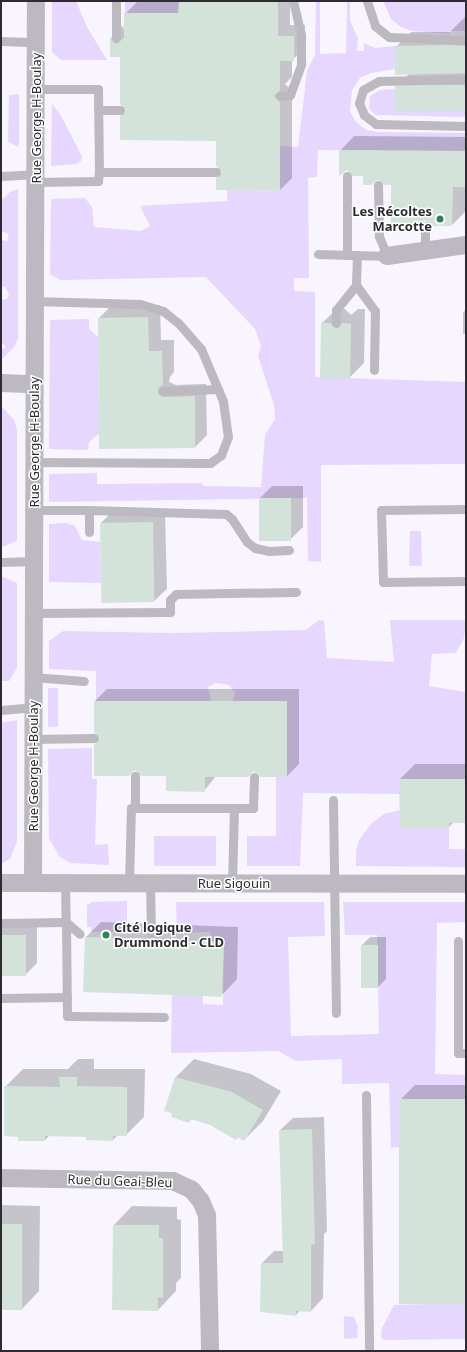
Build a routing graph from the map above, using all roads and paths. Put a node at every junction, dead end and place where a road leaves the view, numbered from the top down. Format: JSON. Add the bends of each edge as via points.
{"nodes":[{"id":1,"x":36,"y":1,"type":"edge"},
{"id":2,"x":116,"y":1,"type":"edge"},
{"id":3,"x":293,"y":1,"type":"edge"},
{"id":4,"x":367,"y":1,"type":"edge"},
{"id":5,"x":116,"y":38,"type":"dead end"},
{"id":6,"x":466,"y":40,"type":"edge"},
{"id":7,"x":1,"y":41,"type":"edge"},
{"id":8,"x":36,"y":42,"type":"junction"},
{"id":9,"x":466,"y":79,"type":"edge"},
{"id":10,"x":36,"y":89,"type":"junction"},
{"id":11,"x":280,"y":96,"type":"dead end"},
{"id":12,"x":98,"y":110,"type":"junction"},
{"id":13,"x":120,"y":110,"type":"dead end"},
{"id":14,"x":466,"y":126,"type":"edge"},
{"id":15,"x":99,"y":172,"type":"junction"},
{"id":16,"x":216,"y":172,"type":"dead end"},
{"id":17,"x":1,"y":176,"type":"edge"},
{"id":18,"x":347,"y":176,"type":"dead end"},
{"id":19,"x":35,"y":178,"type":"junction"},
{"id":20,"x":378,"y":185,"type":"dead end"},
{"id":21,"x":425,"y":226,"type":"dead end"},
{"id":22,"x":466,"y":245,"type":"edge"},
{"id":23,"x":425,"y":252,"type":"junction"},
{"id":24,"x":318,"y":254,"type":"dead end"},
{"id":25,"x":347,"y":255,"type":"junction"},
{"id":26,"x":357,"y":255,"type":"junction"},
{"id":27,"x":387,"y":256,"type":"junction"},
{"id":28,"x":356,"y":284,"type":"junction"},
{"id":29,"x":34,"y":301,"type":"junction"},
{"id":30,"x":336,"y":323,"type":"dead end"},
{"id":31,"x":374,"y":370,"type":"dead end"},
{"id":32,"x":1,"y":383,"type":"edge"},
{"id":33,"x":34,"y":384,"type":"junction"},
{"id":34,"x":218,"y":389,"type":"junction"},
{"id":35,"x":163,"y":391,"type":"dead end"},
{"id":36,"x":33,"y":462,"type":"junction"},
{"id":37,"x":466,"y":509,"type":"edge"},
{"id":38,"x":33,"y":510,"type":"junction"},
{"id":39,"x":89,"y":510,"type":"junction"},
{"id":40,"x":89,"y":532,"type":"dead end"},
{"id":41,"x":290,"y":550,"type":"dead end"},
{"id":42,"x":33,"y":561,"type":"junction"},
{"id":43,"x":1,"y":562,"type":"edge"},
{"id":44,"x":466,"y":581,"type":"edge"},
{"id":45,"x":296,"y":592,"type":"dead end"},
{"id":46,"x":33,"y":613,"type":"junction"},
{"id":47,"x":33,"y":677,"type":"junction"},
{"id":48,"x":84,"y":681,"type":"dead end"},
{"id":49,"x":33,"y":708,"type":"junction"},
{"id":50,"x":1,"y":710,"type":"edge"},
{"id":51,"x":94,"y":738,"type":"dead end"},
{"id":52,"x":33,"y":739,"type":"junction"},
{"id":53,"x":135,"y":776,"type":"dead end"},
{"id":54,"x":254,"y":777,"type":"dead end"},
{"id":55,"x":333,"y":800,"type":"dead end"},
{"id":56,"x":135,"y":808,"type":"junction"},
{"id":57,"x":234,"y":808,"type":"junction"},
{"id":58,"x":1,"y":883,"type":"edge"},
{"id":59,"x":33,"y":883,"type":"junction"},
{"id":60,"x":65,"y":883,"type":"junction"},
{"id":61,"x":129,"y":883,"type":"junction"},
{"id":62,"x":150,"y":883,"type":"junction"},
{"id":63,"x":232,"y":883,"type":"junction"},
{"id":64,"x":332,"y":883,"type":"junction"},
{"id":65,"x":466,"y":884,"type":"edge"},
{"id":66,"x":66,"y":922,"type":"junction"},
{"id":67,"x":1,"y":923,"type":"edge"},
{"id":68,"x":151,"y":933,"type":"dead end"},
{"id":69,"x":80,"y":934,"type":"dead end"},
{"id":70,"x":458,"y":941,"type":"dead end"},
{"id":71,"x":67,"y":997,"type":"junction"},
{"id":72,"x":1,"y":998,"type":"edge"},
{"id":73,"x":336,"y":1013,"type":"dead end"},
{"id":74,"x":164,"y":1017,"type":"dead end"},
{"id":75,"x":466,"y":1053,"type":"edge"},
{"id":76,"x":366,"y":1095,"type":"dead end"},
{"id":77,"x":1,"y":1178,"type":"edge"},
{"id":78,"x":210,"y":1351,"type":"edge"},
{"id":79,"x":369,"y":1351,"type":"edge"}],
"edges":[{"from":1,"to":8,"type":"street","name":"Rue George H-Boulay"},
{"from":2,"to":5,"type":"lane"},
{"from":3,"to":11,"type":"lane","via":[[301,35],[301,64],[290,95]]},
{"from":4,"to":6,"type":"lane","via":[[375,26],[389,37]]},
{"from":7,"to":8,"type":"lane"},
{"from":8,"to":10,"type":"street","name":"Rue George H-Boulay"},
{"from":9,"to":14,"type":"lane","via":[[379,81],[363,90],[359,103],[364,115],[376,124]]},
{"from":10,"to":12,"type":"lane","via":[[98,89]]},
{"from":10,"to":19,"type":"street","name":"Rue George H-Boulay"},
{"from":12,"to":13,"type":"lane"},
{"from":12,"to":15,"type":"lane"},
{"from":15,"to":16,"type":"lane"},
{"from":15,"to":19,"type":"lane","via":[[98,181]]},
{"from":17,"to":19,"type":"lane"},
{"from":18,"to":25,"type":"lane"},
{"from":19,"to":29,"type":"street","name":"Rue George H-Boulay"},
{"from":20,"to":27,"type":"lane","via":[[379,236]]},
{"from":21,"to":23,"type":"lane"},
{"from":22,"to":23,"type":"street"},
{"from":23,"to":27,"type":"street"},
{"from":24,"to":25,"type":"lane"},
{"from":25,"to":26,"type":"lane"},
{"from":26,"to":27,"type":"lane"},
{"from":26,"to":28,"type":"lane"},
{"from":28,"to":30,"type":"lane","via":[[336,310]]},
{"from":28,"to":31,"type":"lane","via":[[375,311]]},
{"from":29,"to":33,"type":"street","name":"Rue George H-Boulay"},
{"from":29,"to":34,"type":"lane","via":[[140,304],[161,310],[178,323],[201,349]]},
{"from":32,"to":33,"type":"street"},
{"from":33,"to":36,"type":"street","name":"Rue George H-Boulay"},
{"from":34,"to":35,"type":"lane"},
{"from":34,"to":36,"type":"lane","via":[[223,401],[228,437],[221,456],[210,462]]},
{"from":36,"to":38,"type":"street","name":"Rue George H-Boulay"},
{"from":37,"to":44,"type":"lane","via":[[381,510],[383,582]]},
{"from":38,"to":39,"type":"lane"},
{"from":38,"to":42,"type":"street","name":"Rue George H-Boulay"},
{"from":39,"to":40,"type":"lane"},
{"from":39,"to":41,"type":"lane","via":[[226,514],[247,542],[255,548],[269,551]]},
{"from":42,"to":43,"type":"lane"},
{"from":42,"to":46,"type":"street","name":"Rue George H-Boulay"},
{"from":45,"to":46,"type":"lane","via":[[176,594],[170,600],[170,612]]},
{"from":46,"to":47,"type":"street","name":"Rue George H-Boulay"},
{"from":47,"to":48,"type":"lane"},
{"from":47,"to":49,"type":"street","name":"Rue George H-Boulay"},
{"from":49,"to":50,"type":"lane"},
{"from":49,"to":52,"type":"street","name":"Rue George H-Boulay"},
{"from":51,"to":52,"type":"lane"},
{"from":52,"to":59,"type":"street","name":"Rue George H-Boulay"},
{"from":53,"to":56,"type":"lane"},
{"from":54,"to":57,"type":"lane","via":[[253,808]]},
{"from":55,"to":64,"type":"lane"},
{"from":56,"to":57,"type":"lane"},
{"from":56,"to":61,"type":"lane","via":[[130,808]]},
{"from":57,"to":63,"type":"lane"},
{"from":58,"to":59,"type":"street","name":"Rue Sigouin"},
{"from":59,"to":60,"type":"street","name":"Rue Sigouin"},
{"from":60,"to":61,"type":"street","name":"Rue Sigouin"},
{"from":60,"to":66,"type":"lane"},
{"from":61,"to":62,"type":"street","name":"Rue Sigouin"},
{"from":62,"to":63,"type":"street","name":"Rue Sigouin"},
{"from":62,"to":68,"type":"lane"},
{"from":63,"to":64,"type":"street","name":"Rue Sigouin"},
{"from":64,"to":65,"type":"street","name":"Rue Sigouin"},
{"from":64,"to":73,"type":"lane"},
{"from":66,"to":67,"type":"lane"},
{"from":66,"to":69,"type":"lane"},
{"from":66,"to":71,"type":"lane"},
{"from":70,"to":75,"type":"lane","via":[[458,1053]]},
{"from":71,"to":72,"type":"lane"},
{"from":71,"to":74,"type":"lane","via":[[67,1016]]},
{"from":76,"to":79,"type":"lane"},
{"from":77,"to":78,"type":"street","name":"Rue du Geai-Bleu","via":[[173,1181],[192,1190],[202,1201],[207,1219]]}]}
